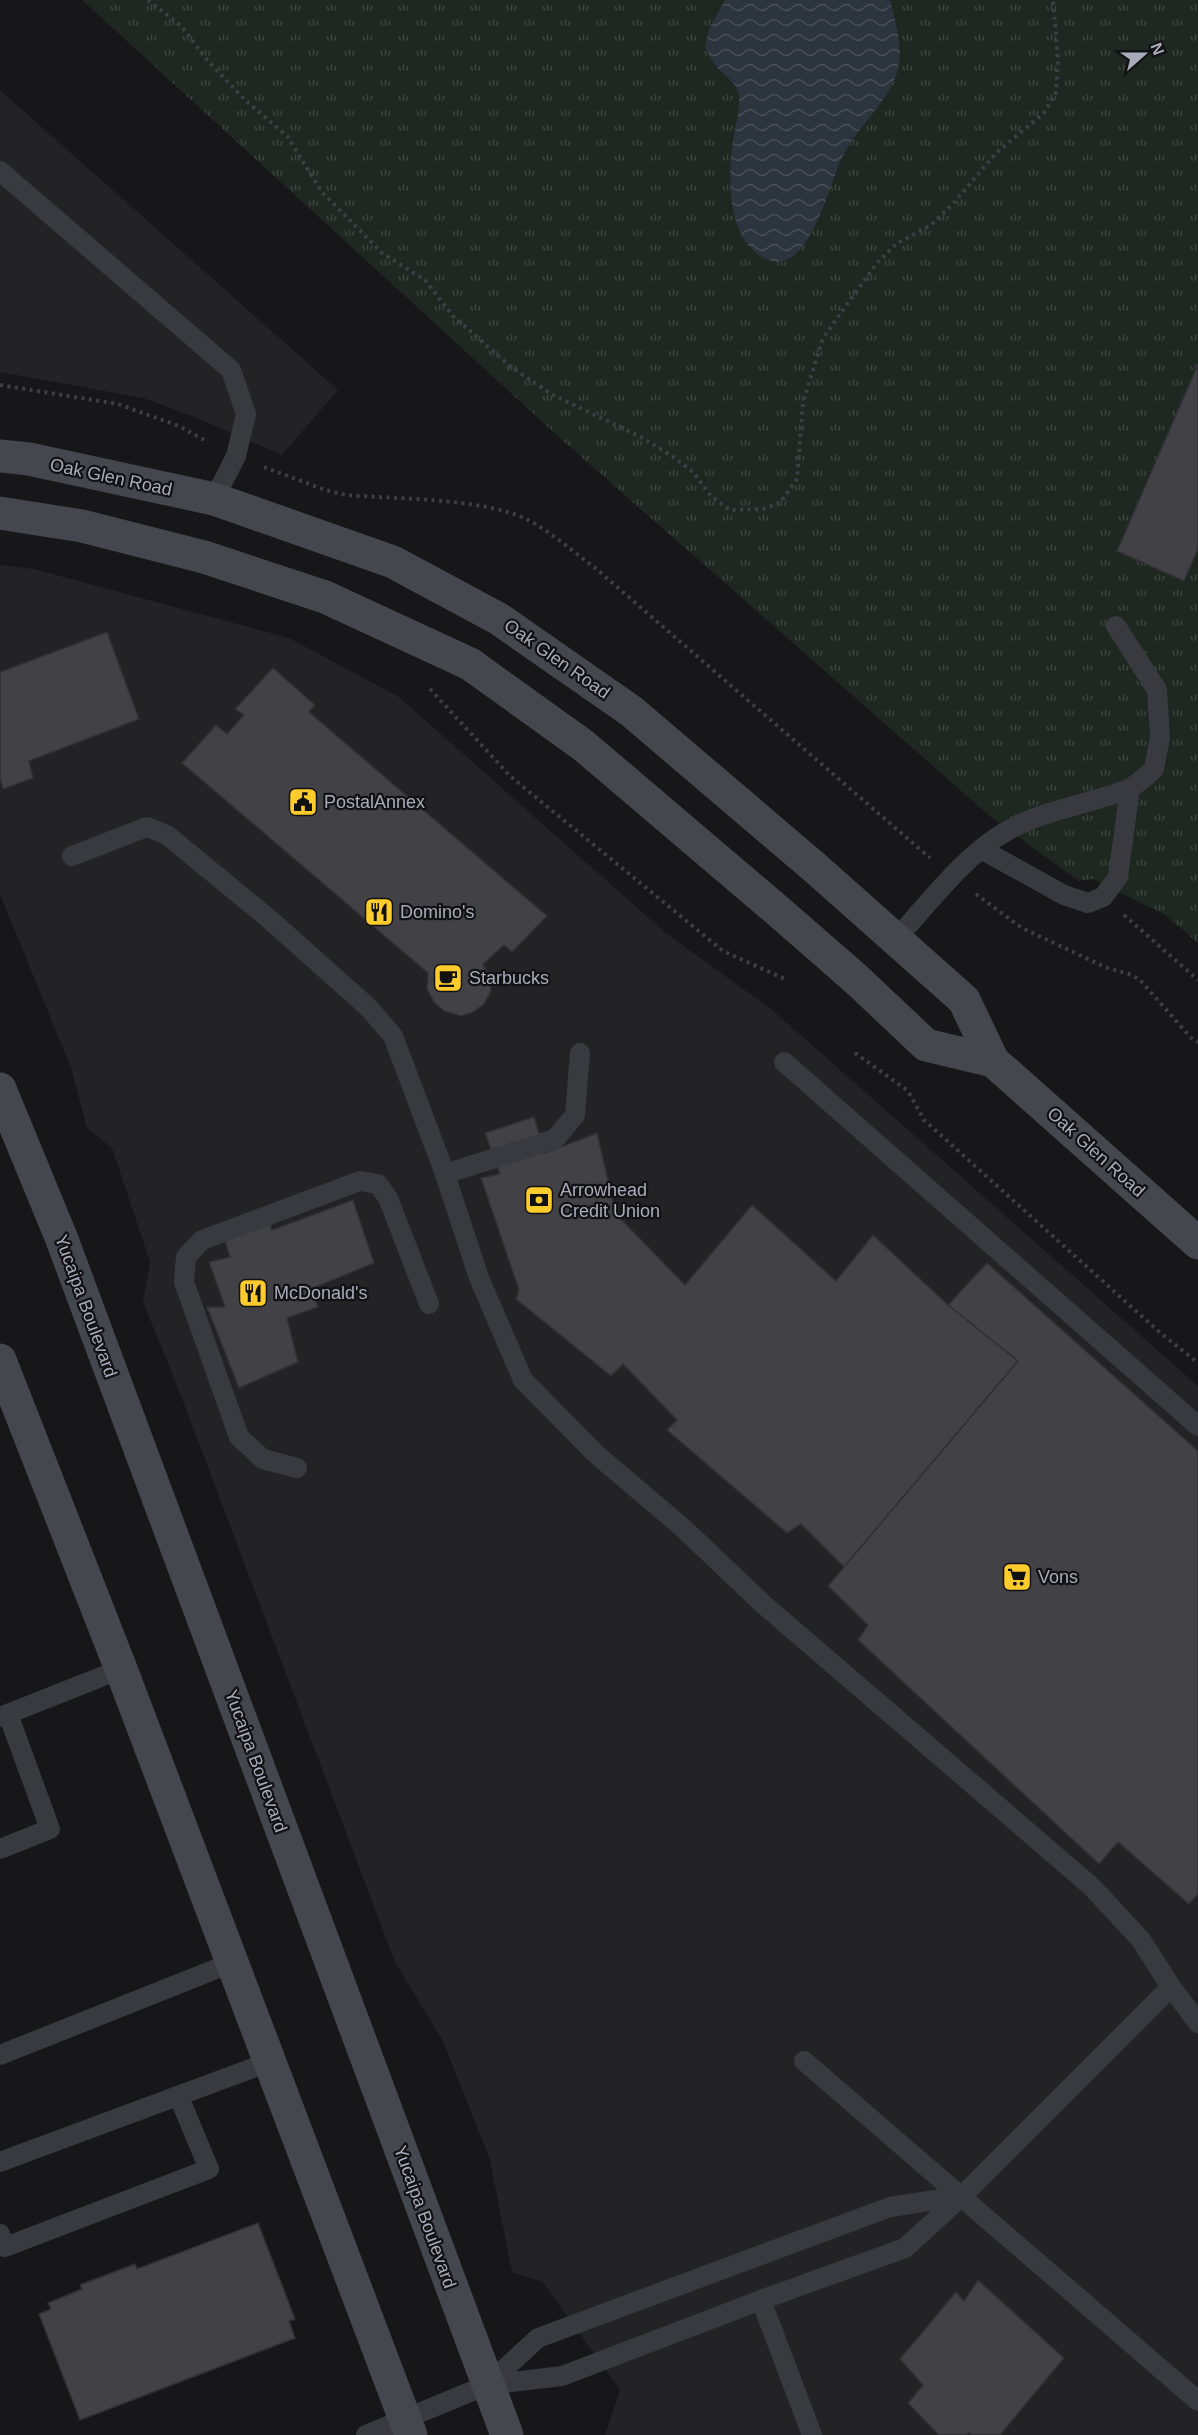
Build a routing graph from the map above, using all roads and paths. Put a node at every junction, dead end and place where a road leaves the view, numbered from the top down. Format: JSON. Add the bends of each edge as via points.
{"nodes":[{"id":1,"x":148,"y":0,"type":"edge"},
{"id":2,"x":1053,"y":0,"type":"edge"},
{"id":3,"x":0,"y":171,"type":"edge"},
{"id":4,"x":0,"y":456,"type":"edge"},
{"id":5,"x":214,"y":499,"type":"junction"},
{"id":6,"x":0,"y":513,"type":"edge"},
{"id":7,"x":537,"y":526,"type":"dead end"},
{"id":8,"x":1116,"y":626,"type":"dead end"},
{"id":9,"x":430,"y":689,"type":"dead end"},
{"id":10,"x":1130,"y":788,"type":"junction"},
{"id":11,"x":981,"y":849,"type":"junction"},
{"id":12,"x":72,"y":856,"type":"dead end"},
{"id":13,"x":952,"y":877,"type":"junction"},
{"id":14,"x":1103,"y":897,"type":"junction"},
{"id":15,"x":896,"y":939,"type":"junction"},
{"id":16,"x":785,"y":979,"type":"dead end"},
{"id":17,"x":1198,"y":980,"type":"edge"},
{"id":18,"x":1198,"y":1042,"type":"edge"},
{"id":19,"x":580,"y":1053,"type":"dead end"},
{"id":20,"x":855,"y":1053,"type":"dead end"},
{"id":21,"x":993,"y":1061,"type":"junction"},
{"id":22,"x":784,"y":1062,"type":"dead end"},
{"id":23,"x":0,"y":1089,"type":"edge"},
{"id":24,"x":445,"y":1174,"type":"junction"},
{"id":25,"x":1198,"y":1243,"type":"edge"},
{"id":26,"x":429,"y":1304,"type":"dead end"},
{"id":27,"x":0,"y":1360,"type":"edge"},
{"id":28,"x":1198,"y":1363,"type":"edge"},
{"id":29,"x":1198,"y":1426,"type":"edge"},
{"id":30,"x":297,"y":1468,"type":"dead end"},
{"id":31,"x":121,"y":1669,"type":"junction"},
{"id":32,"x":4,"y":1715,"type":"edge"},
{"id":33,"x":0,"y":1849,"type":"edge"},
{"id":34,"x":231,"y":1963,"type":"junction"},
{"id":35,"x":1171,"y":1987,"type":"junction"},
{"id":36,"x":1198,"y":2023,"type":"edge"},
{"id":37,"x":0,"y":2055,"type":"edge"},
{"id":38,"x":804,"y":2061,"type":"dead end"},
{"id":39,"x":269,"y":2062,"type":"junction"},
{"id":40,"x":179,"y":2097,"type":"junction"},
{"id":41,"x":0,"y":2162,"type":"edge"},
{"id":42,"x":962,"y":2196,"type":"junction"},
{"id":43,"x":0,"y":2234,"type":"edge"},
{"id":44,"x":761,"y":2300,"type":"junction"},
{"id":45,"x":487,"y":2385,"type":"junction"},
{"id":46,"x":1198,"y":2401,"type":"edge"},
{"id":47,"x":408,"y":2427,"type":"edge"},
{"id":48,"x":366,"y":2435,"type":"edge"},
{"id":49,"x":507,"y":2435,"type":"edge"},
{"id":50,"x":812,"y":2435,"type":"edge"}],
"edges":[{"from":1,"to":2,"type":"path","via":[[181,26],[245,100],[287,136],[329,200],[382,253],[425,280],[453,316],[503,360],[553,395],[672,456],[730,510],[763,509],[780,503],[797,479],[803,402],[823,338],[876,264],[896,244],[931,225],[996,153],[1044,113],[1056,92],[1058,60]]},
{"from":3,"to":5,"type":"lane","via":[[231,370],[246,414],[236,456]]},
{"from":4,"to":5,"type":"main road","name":"Oak Glen Road"},
{"from":5,"to":15,"type":"main road","name":"Oak Glen Road","via":[[393,562],[499,619],[631,711]]},
{"from":6,"to":21,"type":"main road","name":"Oak Glen Road","via":[[82,526],[204,557],[325,597],[470,664],[584,746],[856,979],[926,1046]]},
{"from":7,"to":13,"type":"path","via":[[594,567]]},
{"from":8,"to":10,"type":"lane","via":[[1157,690],[1160,737],[1154,770]]},
{"from":9,"to":16,"type":"path","via":[[510,776],[723,951]]},
{"from":10,"to":11,"type":"lane","via":[[1007,830]]},
{"from":10,"to":14,"type":"lane","via":[[1118,877]]},
{"from":11,"to":13,"type":"lane"},
{"from":11,"to":14,"type":"lane","via":[[1064,896],[1088,903]]},
{"from":12,"to":24,"type":"lane","via":[[147,827],[167,835],[268,918],[369,1008],[393,1036]]},
{"from":13,"to":15,"type":"lane"},
{"from":13,"to":18,"type":"path","via":[[1022,928],[1140,980]]},
{"from":14,"to":17,"type":"path"},
{"from":15,"to":21,"type":"main road","name":"Oak Glen Road","via":[[964,1000]]},
{"from":19,"to":24,"type":"lane","via":[[576,1115],[555,1139]]},
{"from":20,"to":28,"type":"path","via":[[908,1091],[924,1120]]},
{"from":21,"to":25,"type":"main road","name":"Oak Glen Road"},
{"from":22,"to":29,"type":"lane"},
{"from":23,"to":45,"type":"main road","name":"Yucaipa Boulevard","via":[[61,1237]]},
{"from":24,"to":35,"type":"lane","via":[[479,1278],[523,1380],[596,1454],[779,1618],[1092,1887],[1141,1940]]},
{"from":26,"to":30,"type":"lane","via":[[388,1198],[378,1184],[360,1181],[202,1240],[186,1257],[184,1282],[239,1437],[263,1460]]},
{"from":27,"to":31,"type":"main road"},
{"from":31,"to":32,"type":"lane"},
{"from":31,"to":34,"type":"main road"},
{"from":32,"to":33,"type":"lane","via":[[50,1828]]},
{"from":34,"to":37,"type":"lane"},
{"from":34,"to":39,"type":"main road"},
{"from":35,"to":36,"type":"lane"},
{"from":35,"to":42,"type":"lane"},
{"from":38,"to":42,"type":"lane"},
{"from":39,"to":40,"type":"lane"},
{"from":39,"to":47,"type":"main road"},
{"from":40,"to":41,"type":"lane"},
{"from":40,"to":43,"type":"lane","via":[[209,2169],[5,2247]]},
{"from":42,"to":44,"type":"lane","via":[[905,2248]]},
{"from":42,"to":45,"type":"lane","via":[[890,2207],[538,2338]]},
{"from":42,"to":46,"type":"lane"},
{"from":44,"to":45,"type":"lane","via":[[562,2376]]},
{"from":44,"to":50,"type":"lane"},
{"from":45,"to":47,"type":"lane"},
{"from":45,"to":49,"type":"main road","name":"Yucaipa Boulevard"},
{"from":47,"to":48,"type":"lane"}]}
